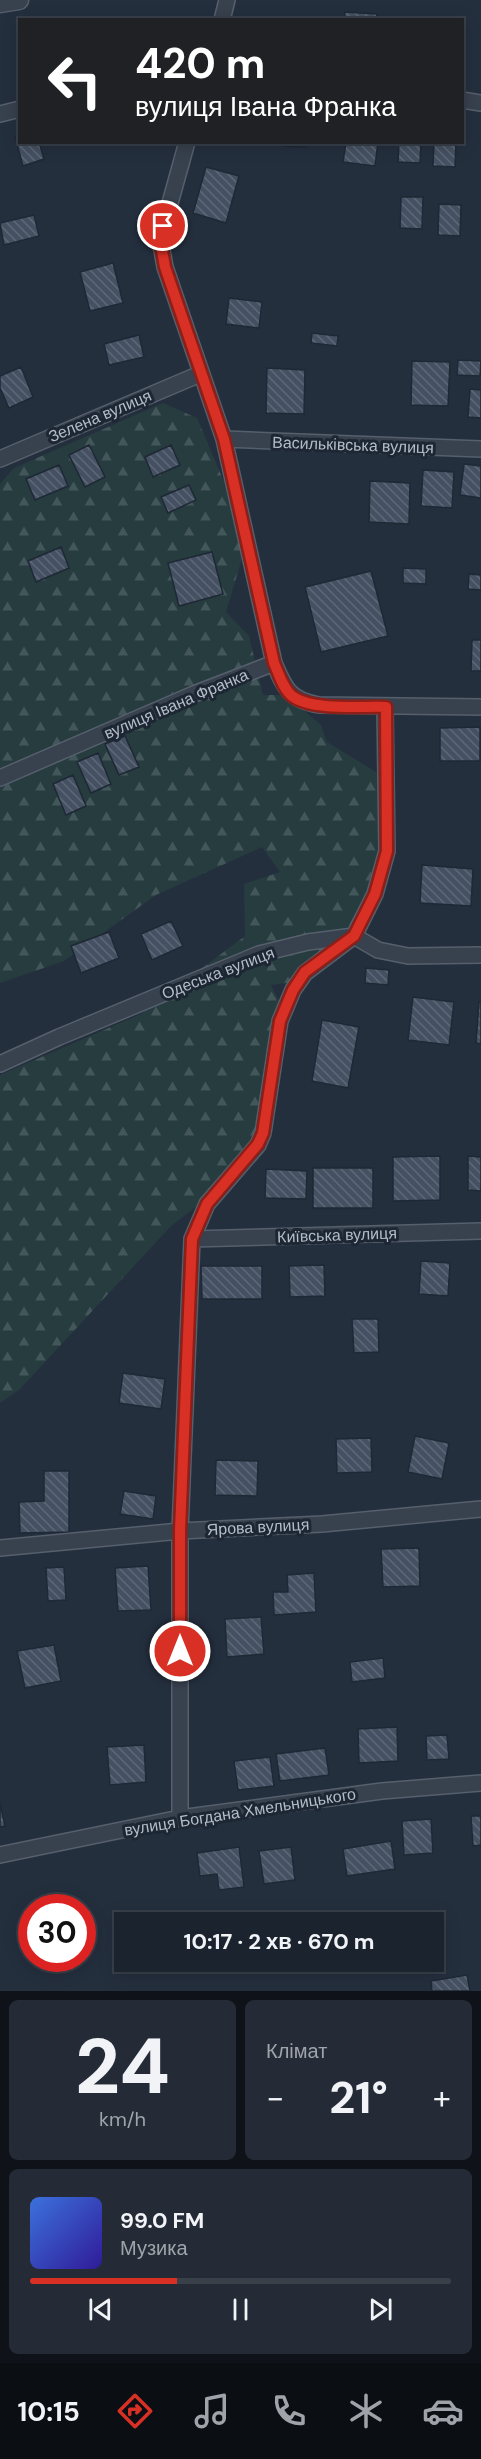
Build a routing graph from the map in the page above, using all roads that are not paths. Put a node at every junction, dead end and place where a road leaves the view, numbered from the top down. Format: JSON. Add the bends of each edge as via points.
{"nodes":[{"id":1,"x":19,"y":0,"type":"edge"},
{"id":2,"x":227,"y":0,"type":"edge"},
{"id":3,"x":0,"y":3,"type":"edge"},
{"id":4,"x":222,"y":18,"type":"edge"},
{"id":5,"x":464,"y":100,"type":"edge"},
{"id":6,"x":481,"y":103,"type":"edge"},
{"id":7,"x":18,"y":110,"type":"edge"},
{"id":8,"x":0,"y":114,"type":"edge"},
{"id":9,"x":186,"y":144,"type":"edge"},
{"id":10,"x":200,"y":374,"type":"junction"},
{"id":11,"x":224,"y":439,"type":"junction"},
{"id":12,"x":481,"y":449,"type":"edge"},
{"id":13,"x":0,"y":459,"type":"edge"},
{"id":14,"x":274,"y":663,"type":"junction"},
{"id":15,"x":386,"y":707,"type":"junction"},
{"id":16,"x":481,"y":707,"type":"edge"},
{"id":17,"x":0,"y":778,"type":"edge"},
{"id":18,"x":354,"y":936,"type":"junction"},
{"id":19,"x":481,"y":955,"type":"edge"},
{"id":20,"x":0,"y":1064,"type":"edge"},
{"id":21,"x":481,"y":1231,"type":"edge"},
{"id":22,"x":192,"y":1239,"type":"junction"},
{"id":23,"x":481,"y":1509,"type":"edge"},
{"id":24,"x":180,"y":1531,"type":"junction"},
{"id":25,"x":0,"y":1548,"type":"edge"},
{"id":26,"x":481,"y":1783,"type":"edge"},
{"id":27,"x":180,"y":1818,"type":"junction"},
{"id":28,"x":0,"y":1855,"type":"edge"}],
"edges":[{"from":1,"to":3,"type":"street"},
{"from":2,"to":4,"type":"street"},
{"from":5,"to":6,"type":"street"},
{"from":7,"to":8,"type":"street"},
{"from":9,"to":10,"type":"street","via":[[160,239],[165,267]]},
{"from":10,"to":11,"type":"street"},
{"from":10,"to":13,"type":"street","name":"Зелена вулиця"},
{"from":11,"to":12,"type":"street","name":"Васильківська вулиця"},
{"from":11,"to":14,"type":"street"},
{"from":14,"to":15,"type":"street","via":[[291,696],[303,702]]},
{"from":14,"to":17,"type":"street","name":"вулиця Івана Франка"},
{"from":15,"to":16,"type":"street"},
{"from":15,"to":18,"type":"street","via":[[387,851],[375,894]]},
{"from":18,"to":19,"type":"street","via":[[378,950],[408,956]]},
{"from":18,"to":20,"type":"street","name":"Одеська вулиця","via":[[259,954]]},
{"from":18,"to":22,"type":"street","via":[[305,972],[293,990],[280,1021],[263,1133],[207,1204]]},
{"from":21,"to":22,"type":"street","name":"Київська вулиця"},
{"from":22,"to":24,"type":"street"},
{"from":23,"to":24,"type":"street","name":"Ярова вулиця","via":[[322,1524]]},
{"from":24,"to":25,"type":"street","name":"Ярова вулиця"},
{"from":24,"to":27,"type":"street"},
{"from":26,"to":27,"type":"street","name":"вулиця Богдана Хмельницького","via":[[382,1791]]},
{"from":27,"to":28,"type":"street","name":"вулиця Богдана Хмельницького"}]}
